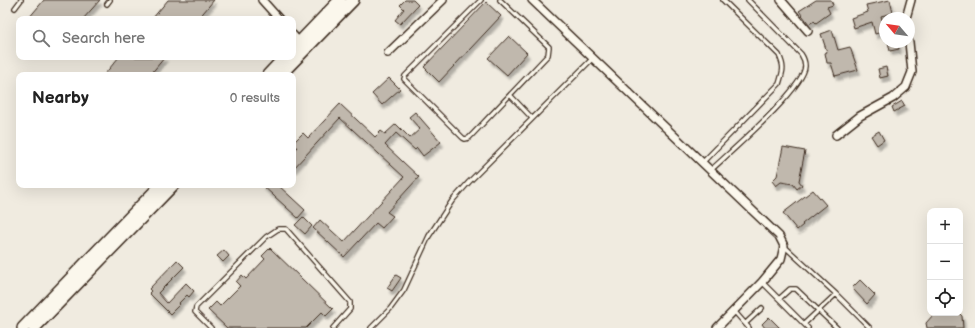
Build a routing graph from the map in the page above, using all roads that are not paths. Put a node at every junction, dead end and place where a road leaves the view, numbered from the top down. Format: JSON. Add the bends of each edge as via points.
{"nodes":[{"id":1,"x":21,"y":0,"type":"edge"},
{"id":2,"x":262,"y":0,"type":"edge"},
{"id":3,"x":340,"y":0,"type":"edge"},
{"id":4,"x":353,"y":0,"type":"edge"},
{"id":5,"x":443,"y":0,"type":"edge"},
{"id":6,"x":481,"y":0,"type":"edge"},
{"id":7,"x":500,"y":0,"type":"edge"},
{"id":8,"x":532,"y":0,"type":"edge"},
{"id":9,"x":723,"y":0,"type":"edge"},
{"id":10,"x":748,"y":0,"type":"edge"},
{"id":11,"x":781,"y":0,"type":"edge"},
{"id":12,"x":911,"y":0,"type":"edge"},
{"id":13,"x":15,"y":8,"type":"dead end"},
{"id":14,"x":908,"y":12,"type":"edge"},
{"id":15,"x":276,"y":16,"type":"edge"},
{"id":16,"x":808,"y":32,"type":"dead end"},
{"id":17,"x":296,"y":41,"type":"edge"},
{"id":18,"x":910,"y":48,"type":"edge"},
{"id":19,"x":388,"y":53,"type":"dead end"},
{"id":20,"x":593,"y":58,"type":"junction"},
{"id":21,"x":296,"y":59,"type":"edge"},
{"id":22,"x":282,"y":60,"type":"edge"},
{"id":23,"x":295,"y":60,"type":"edge"},
{"id":24,"x":271,"y":72,"type":"edge"},
{"id":25,"x":283,"y":72,"type":"edge"},
{"id":26,"x":510,"y":95,"type":"junction"},
{"id":27,"x":532,"y":118,"type":"junction"},
{"id":28,"x":836,"y":136,"type":"dead end"},
{"id":29,"x":701,"y":163,"type":"junction"},
{"id":30,"x":710,"y":171,"type":"junction"},
{"id":31,"x":158,"y":188,"type":"edge"},
{"id":32,"x":170,"y":188,"type":"edge"},
{"id":33,"x":784,"y":246,"type":"junction"},
{"id":34,"x":762,"y":282,"type":"junction"},
{"id":35,"x":836,"y":294,"type":"junction"},
{"id":36,"x":779,"y":299,"type":"junction"},
{"id":37,"x":762,"y":308,"type":"dead end"},
{"id":38,"x":734,"y":310,"type":"junction"},
{"id":39,"x":818,"y":310,"type":"junction"},
{"id":40,"x":746,"y":323,"type":"junction"},
{"id":41,"x":804,"y":324,"type":"junction"},
{"id":42,"x":373,"y":327,"type":"edge"},
{"id":43,"x":23,"y":328,"type":"edge"},
{"id":44,"x":34,"y":328,"type":"edge"},
{"id":45,"x":211,"y":328,"type":"edge"},
{"id":46,"x":333,"y":328,"type":"edge"},
{"id":47,"x":717,"y":328,"type":"edge"},
{"id":48,"x":749,"y":328,"type":"edge"},
{"id":49,"x":808,"y":328,"type":"edge"},
{"id":50,"x":837,"y":328,"type":"edge"},
{"id":51,"x":870,"y":328,"type":"edge"}],
"edges":[{"from":1,"to":13,"type":"lane"},
{"from":2,"to":15,"type":"street"},
{"from":3,"to":17,"type":"highway"},
{"from":4,"to":21,"type":"highway"},
{"from":5,"to":19,"type":"street"},
{"from":6,"to":26,"type":"lane","via":[[404,79],[465,139],[469,138]]},
{"from":7,"to":26,"type":"lane","via":[[549,47],[550,51]]},
{"from":8,"to":20,"type":"street"},
{"from":9,"to":29,"type":"lane","via":[[779,55],[783,72],[779,84]]},
{"from":10,"to":30,"type":"lane","via":[[801,54],[806,65],[800,82]]},
{"from":11,"to":16,"type":"street"},
{"from":12,"to":14,"type":"street"},
{"from":18,"to":28,"type":"street","via":[[912,72],[906,87],[893,98],[860,116]]},
{"from":20,"to":27,"type":"lane"},
{"from":20,"to":29,"type":"street"},
{"from":22,"to":24,"type":"highway"},
{"from":23,"to":25,"type":"highway"},
{"from":26,"to":27,"type":"lane"},
{"from":27,"to":42,"type":"lane","via":[[452,201],[429,236],[404,290]]},
{"from":29,"to":30,"type":"street"},
{"from":30,"to":33,"type":"street","via":[[779,236]]},
{"from":31,"to":43,"type":"highway"},
{"from":32,"to":44,"type":"highway"},
{"from":33,"to":34,"type":"street","via":[[781,259]]},
{"from":33,"to":35,"type":"lane"},
{"from":34,"to":36,"type":"lane"},
{"from":34,"to":38,"type":"street"},
{"from":35,"to":39,"type":"lane"},
{"from":35,"to":51,"type":"lane"},
{"from":36,"to":39,"type":"lane","via":[[790,289],[796,289]]},
{"from":36,"to":41,"type":"lane"},
{"from":37,"to":40,"type":"lane"},
{"from":38,"to":40,"type":"lane"},
{"from":38,"to":47,"type":"street"},
{"from":39,"to":41,"type":"lane"},
{"from":39,"to":50,"type":"lane"},
{"from":40,"to":48,"type":"lane"},
{"from":41,"to":49,"type":"lane"},
{"from":45,"to":46,"type":"lane","via":[[195,312],[196,307],[266,237],[278,229],[286,229],[350,302],[350,309]]}]}
